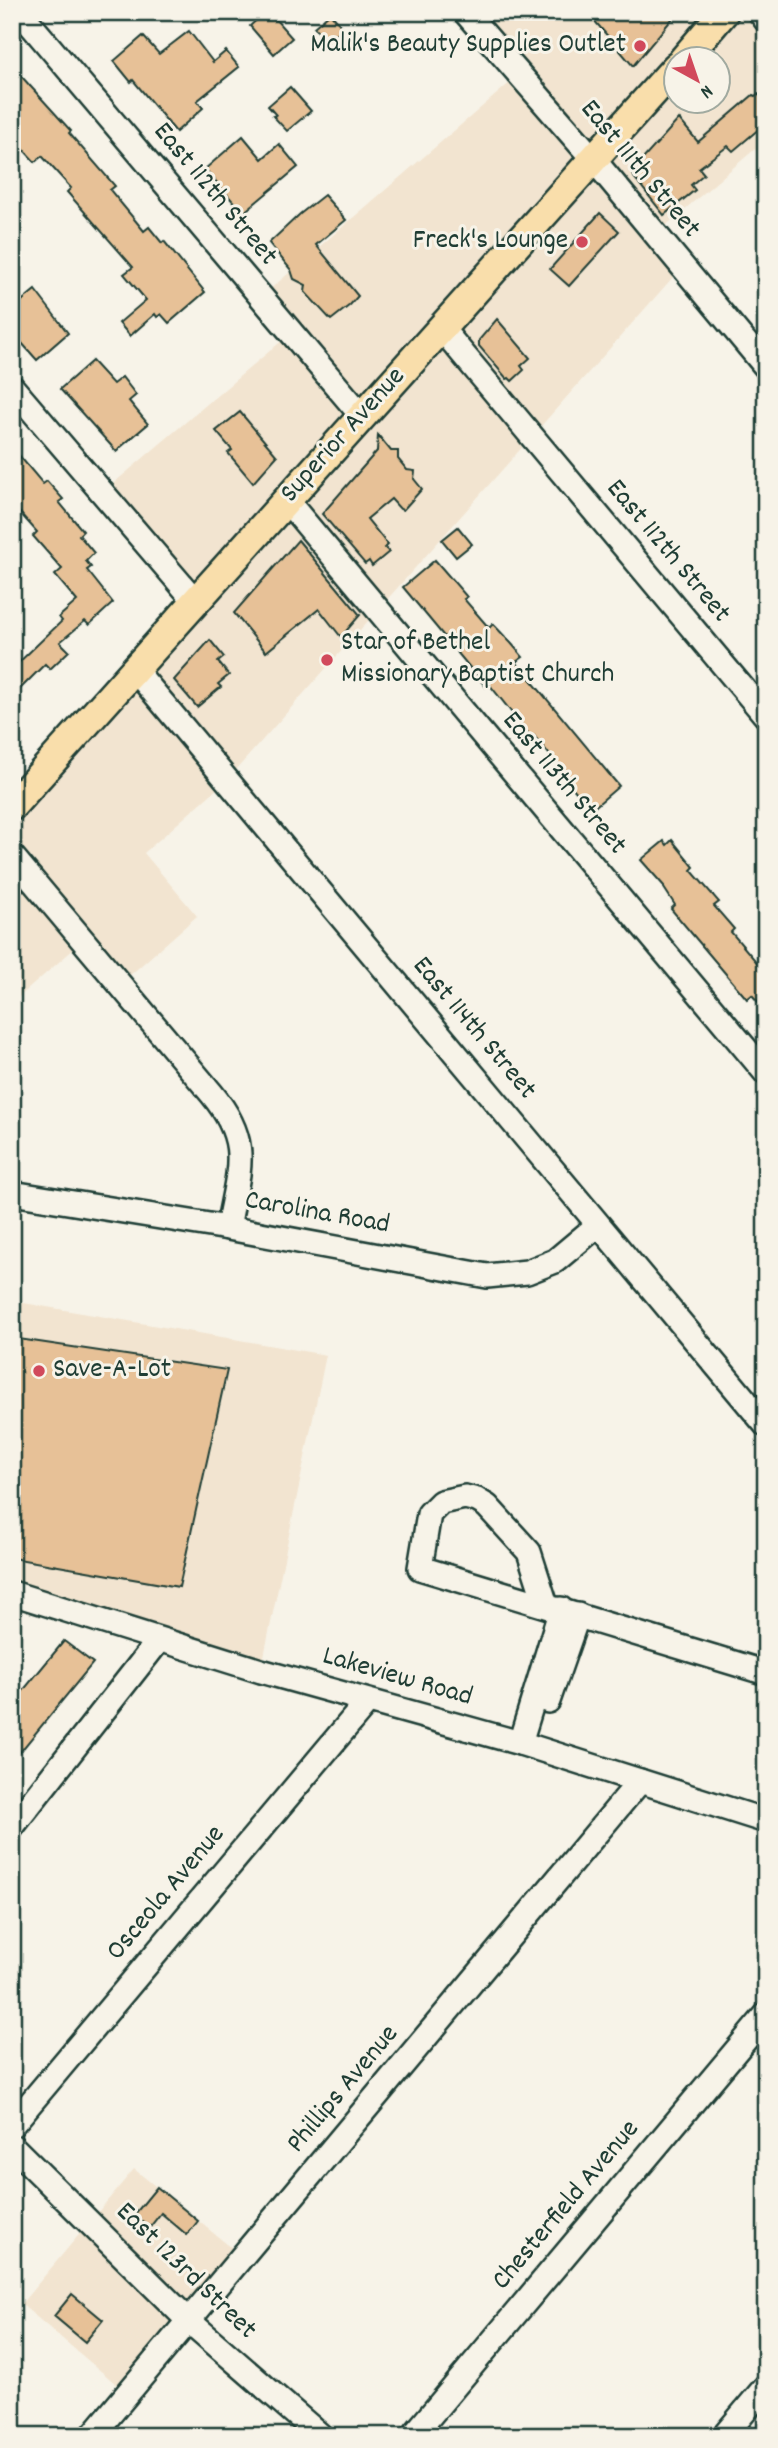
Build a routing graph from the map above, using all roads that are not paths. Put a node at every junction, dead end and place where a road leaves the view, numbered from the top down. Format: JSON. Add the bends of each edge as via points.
{"nodes":[{"id":1,"x":20,"y":12,"type":"edge"},
{"id":2,"x":465,"y":12,"type":"edge"},
{"id":3,"x":724,"y":12,"type":"edge"},
{"id":4,"x":760,"y":12,"type":"edge"},
{"id":5,"x":766,"y":20,"type":"edge"},
{"id":6,"x":695,"y":46,"type":"edge"},
{"id":7,"x":662,"y":84,"type":"edge"},
{"id":8,"x":594,"y":160,"type":"junction"},
{"id":9,"x":442,"y":329,"type":"junction"},
{"id":10,"x":766,"y":367,"type":"edge"},
{"id":11,"x":12,"y":387,"type":"edge"},
{"id":12,"x":362,"y":416,"type":"junction"},
{"id":13,"x":287,"y":500,"type":"junction"},
{"id":14,"x":196,"y":602,"type":"junction"},
{"id":15,"x":135,"y":670,"type":"junction"},
{"id":16,"x":766,"y":716,"type":"edge"},
{"id":17,"x":13,"y":804,"type":"edge"},
{"id":18,"x":12,"y":856,"type":"edge"},
{"id":19,"x":766,"y":1073,"type":"edge"},
{"id":20,"x":12,"y":1193,"type":"edge"},
{"id":21,"x":598,"y":1225,"type":"junction"},
{"id":22,"x":228,"y":1228,"type":"junction"},
{"id":23,"x":766,"y":1425,"type":"edge"},
{"id":24,"x":12,"y":1593,"type":"edge"},
{"id":25,"x":562,"y":1610,"type":"junction"},
{"id":26,"x":159,"y":1640,"type":"junction"},
{"id":27,"x":760,"y":1671,"type":"dead end"},
{"id":28,"x":367,"y":1702,"type":"junction"},
{"id":29,"x":526,"y":1745,"type":"junction"},
{"id":30,"x":640,"y":1781,"type":"junction"},
{"id":31,"x":766,"y":1821,"type":"edge"},
{"id":32,"x":12,"y":1827,"type":"edge"},
{"id":33,"x":766,"y":2015,"type":"edge"},
{"id":34,"x":12,"y":2125,"type":"edge"},
{"id":35,"x":12,"y":2146,"type":"edge"},
{"id":36,"x":189,"y":2322,"type":"junction"},
{"id":37,"x":766,"y":2386,"type":"edge"},
{"id":38,"x":92,"y":2436,"type":"edge"},
{"id":39,"x":321,"y":2436,"type":"edge"},
{"id":40,"x":414,"y":2436,"type":"edge"},
{"id":41,"x":724,"y":2436,"type":"edge"}],
"edges":[{"from":1,"to":12,"type":"street","name":"East 112th Street"},
{"from":2,"to":8,"type":"street","name":"East 111th Street"},
{"from":3,"to":6,"type":"main road"},
{"from":4,"to":5,"type":"street"},
{"from":7,"to":8,"type":"main road","name":"Superior Avenue"},
{"from":8,"to":9,"type":"main road","name":"Superior Avenue"},
{"from":8,"to":10,"type":"street","name":"East 111th Street"},
{"from":9,"to":12,"type":"main road","name":"Superior Avenue"},
{"from":9,"to":16,"type":"street","name":"East 112th Street"},
{"from":11,"to":14,"type":"street"},
{"from":12,"to":13,"type":"main road","name":"Superior Avenue"},
{"from":13,"to":14,"type":"main road","name":"Superior Avenue"},
{"from":13,"to":19,"type":"street","name":"East 113th Street"},
{"from":14,"to":15,"type":"main road","name":"Superior Avenue"},
{"from":15,"to":17,"type":"main road","name":"Superior Avenue"},
{"from":15,"to":21,"type":"street","name":"East 114th Street"},
{"from":18,"to":22,"type":"street","via":[[229,1117],[239,1141],[240,1159]]},
{"from":20,"to":22,"type":"street","name":"Carolina Road"},
{"from":21,"to":22,"type":"street","name":"Carolina Road","via":[[555,1261],[527,1272],[488,1276]]},
{"from":21,"to":23,"type":"street","name":"East 114th Street"},
{"from":24,"to":26,"type":"street","name":"Lakeview Road"},
{"from":25,"to":25,"type":"street","via":[[420,1568],[429,1514],[441,1502],[465,1497],[486,1506],[529,1552]]},
{"from":25,"to":27,"type":"street"},
{"from":25,"to":29,"type":"street"},
{"from":26,"to":28,"type":"street","name":"Lakeview Road"},
{"from":26,"to":32,"type":"street"},
{"from":28,"to":29,"type":"street","name":"Lakeview Road"},
{"from":28,"to":34,"type":"street","name":"Osceola Avenue"},
{"from":29,"to":30,"type":"street","name":"Lakeview Road"},
{"from":30,"to":31,"type":"street","name":"Lakeview Road"},
{"from":30,"to":36,"type":"street","name":"Phillips Avenue"},
{"from":33,"to":40,"type":"street","name":"Chesterfield Avenue"},
{"from":35,"to":36,"type":"street","name":"East 123rd Street"},
{"from":36,"to":38,"type":"street","name":"Phillips Avenue"},
{"from":36,"to":39,"type":"street","name":"East 123rd Street"},
{"from":37,"to":41,"type":"street"}]}
